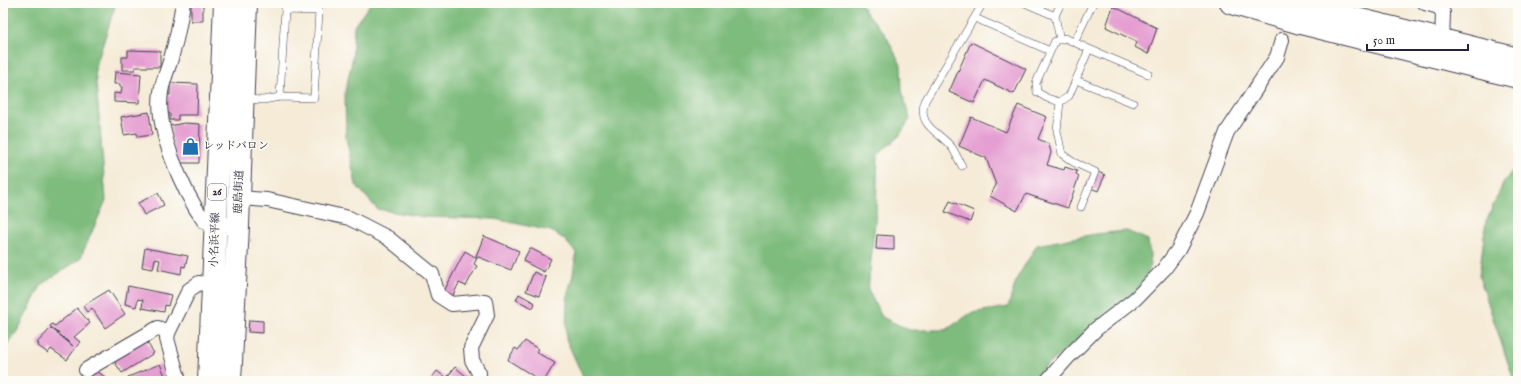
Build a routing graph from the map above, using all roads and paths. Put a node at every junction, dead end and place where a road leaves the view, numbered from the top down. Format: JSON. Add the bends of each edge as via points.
{"nodes":[{"id":1,"x":183,"y":3,"type":"edge"},
{"id":2,"x":225,"y":3,"type":"edge"},
{"id":3,"x":246,"y":3,"type":"edge"},
{"id":4,"x":322,"y":3,"type":"edge"},
{"id":5,"x":983,"y":3,"type":"edge"},
{"id":6,"x":1025,"y":3,"type":"edge"},
{"id":7,"x":1061,"y":3,"type":"edge"},
{"id":8,"x":1093,"y":3,"type":"edge"},
{"id":9,"x":1231,"y":3,"type":"edge"},
{"id":10,"x":1292,"y":3,"type":"edge"},
{"id":11,"x":1425,"y":3,"type":"edge"},
{"id":12,"x":286,"y":6,"type":"edge"},
{"id":13,"x":319,"y":11,"type":"junction"},
{"id":14,"x":1055,"y":16,"type":"junction"},
{"id":15,"x":974,"y":18,"type":"junction"},
{"id":16,"x":1060,"y":40,"type":"junction"},
{"id":17,"x":1282,"y":40,"type":"dead end"},
{"id":18,"x":1075,"y":41,"type":"junction"},
{"id":19,"x":1442,"y":41,"type":"junction"},
{"id":20,"x":1090,"y":49,"type":"junction"},
{"id":21,"x":1050,"y":51,"type":"junction"},
{"id":22,"x":1518,"y":59,"type":"edge"},
{"id":23,"x":1148,"y":74,"type":"dead end"},
{"id":24,"x":1518,"y":77,"type":"edge"},
{"id":25,"x":1076,"y":80,"type":"junction"},
{"id":26,"x":280,"y":97,"type":"junction"},
{"id":27,"x":243,"y":98,"type":"junction"},
{"id":28,"x":1060,"y":102,"type":"junction"},
{"id":29,"x":1133,"y":103,"type":"dead end"},
{"id":30,"x":962,"y":166,"type":"dead end"},
{"id":31,"x":239,"y":198,"type":"junction"},
{"id":32,"x":1081,"y":207,"type":"dead end"},
{"id":33,"x":216,"y":222,"type":"junction"},
{"id":34,"x":238,"y":226,"type":"junction"},
{"id":35,"x":213,"y":285,"type":"junction"},
{"id":36,"x":235,"y":288,"type":"junction"},
{"id":37,"x":168,"y":333,"type":"junction"},
{"id":38,"x":86,"y":370,"type":"dead end"},
{"id":39,"x":179,"y":381,"type":"edge"},
{"id":40,"x":209,"y":381,"type":"edge"},
{"id":41,"x":230,"y":381,"type":"edge"},
{"id":42,"x":478,"y":381,"type":"edge"},
{"id":43,"x":1048,"y":381,"type":"edge"}],
"edges":[{"from":1,"to":33,"type":"street","via":[[174,50],[161,92],[160,120],[190,202],[204,221]]},
{"from":2,"to":33,"type":"main road","name":"小名浜平線","number":"26"},
{"from":3,"to":27,"type":"main road","name":"鹿島街道","number":"26"},
{"from":4,"to":13,"type":"lane"},
{"from":5,"to":15,"type":"lane"},
{"from":6,"to":14,"type":"lane"},
{"from":7,"to":14,"type":"lane"},
{"from":8,"to":18,"type":"lane"},
{"from":9,"to":24,"type":"main road","via":[[1311,26]]},
{"from":10,"to":19,"type":"main road"},
{"from":11,"to":19,"type":"street","via":[[1439,7],[1443,13]]},
{"from":12,"to":13,"type":"lane"},
{"from":12,"to":26,"type":"lane"},
{"from":13,"to":26,"type":"lane","via":[[314,98]]},
{"from":14,"to":16,"type":"lane"},
{"from":15,"to":21,"type":"lane"},
{"from":15,"to":30,"type":"lane","via":[[925,101],[922,111],[925,122],[952,148]]},
{"from":16,"to":18,"type":"lane","via":[[1065,38]]},
{"from":16,"to":21,"type":"lane","via":[[1055,41]]},
{"from":17,"to":43,"type":"street","via":[[1277,57],[1227,132],[1200,207],[1178,250],[1136,299],[1096,329]]},
{"from":18,"to":20,"type":"lane"},
{"from":19,"to":22,"type":"main road"},
{"from":20,"to":23,"type":"lane"},
{"from":20,"to":25,"type":"lane"},
{"from":21,"to":28,"type":"lane","via":[[1036,83],[1037,92]]},
{"from":25,"to":28,"type":"lane","via":[[1069,96]]},
{"from":25,"to":29,"type":"lane"},
{"from":26,"to":27,"type":"lane","via":[[263,100]]},
{"from":27,"to":31,"type":"main road","name":"鹿島街道","number":"26"},
{"from":28,"to":32,"type":"lane","via":[[1057,131],[1062,154],[1095,172]]},
{"from":31,"to":34,"type":"main road","name":"鹿島街道","number":"26"},
{"from":31,"to":42,"type":"street","via":[[267,200],[349,218],[388,238],[432,274],[438,295],[452,304],[485,301],[487,315],[471,348],[472,360],[479,373]]},
{"from":33,"to":34,"type":"street"},
{"from":33,"to":35,"type":"main road","name":"小名浜平線","number":"26"},
{"from":34,"to":36,"type":"main road","name":"鹿島街道","number":"26"},
{"from":35,"to":36,"type":"street"},
{"from":35,"to":37,"type":"street","via":[[199,283],[188,290]]},
{"from":35,"to":40,"type":"main road","name":"小名浜平線","number":"26"},
{"from":36,"to":41,"type":"main road","name":"鹿島街道","number":"26"},
{"from":37,"to":38,"type":"street","via":[[158,328]]},
{"from":37,"to":39,"type":"street","via":[[167,339]]}]}
